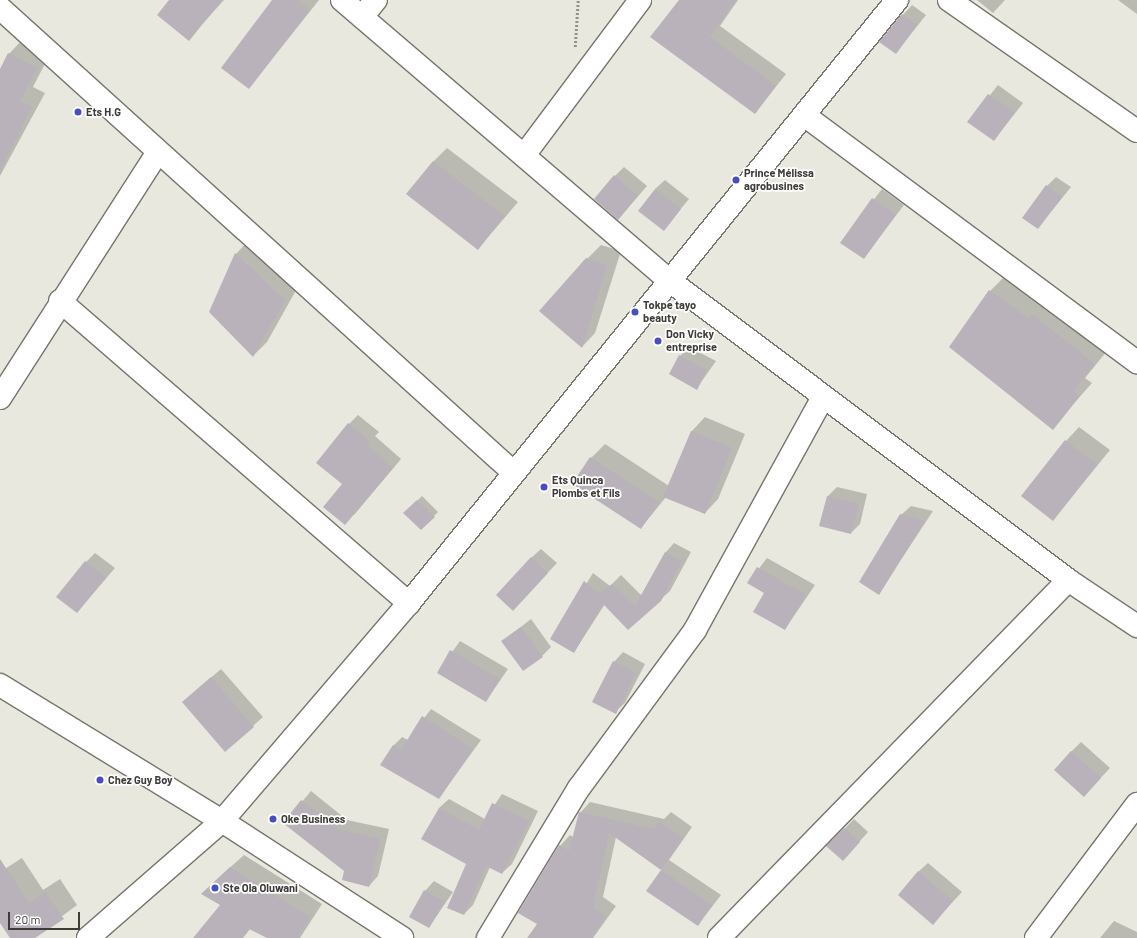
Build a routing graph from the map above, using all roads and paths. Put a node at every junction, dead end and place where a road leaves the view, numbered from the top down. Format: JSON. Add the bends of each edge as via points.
{"nodes":[{"id":1,"x":342,"y":0,"type":"edge"},
{"id":2,"x":376,"y":0,"type":"edge"},
{"id":3,"x":640,"y":0,"type":"edge"},
{"id":4,"x":898,"y":0,"type":"edge"},
{"id":5,"x":949,"y":0,"type":"edge"},
{"id":6,"x":0,"y":8,"type":"edge"},
{"id":7,"x":362,"y":17,"type":"junction"},
{"id":8,"x":804,"y":115,"type":"junction"},
{"id":9,"x":1137,"y":131,"type":"edge"},
{"id":10,"x":157,"y":153,"type":"junction"},
{"id":11,"x":524,"y":154,"type":"junction"},
{"id":12,"x":670,"y":280,"type":"junction"},
{"id":13,"x":60,"y":301,"type":"junction"},
{"id":14,"x":1137,"y":362,"type":"edge"},
{"id":15,"x":823,"y":397,"type":"junction"},
{"id":16,"x":0,"y":398,"type":"edge"},
{"id":17,"x":514,"y":473,"type":"junction"},
{"id":18,"x":1068,"y":580,"type":"junction"},
{"id":19,"x":409,"y":603,"type":"junction"},
{"id":20,"x":1137,"y":626,"type":"edge"},
{"id":21,"x":0,"y":685,"type":"edge"},
{"id":22,"x":1137,"y":804,"type":"edge"},
{"id":23,"x":222,"y":821,"type":"junction"},
{"id":24,"x":88,"y":938,"type":"edge"},
{"id":25,"x":402,"y":938,"type":"edge"},
{"id":26,"x":488,"y":938,"type":"edge"},
{"id":27,"x":720,"y":938,"type":"edge"},
{"id":28,"x":1036,"y":938,"type":"edge"}],
"edges":[{"from":1,"to":7,"type":"street"},
{"from":2,"to":7,"type":"street"},
{"from":3,"to":11,"type":"street"},
{"from":4,"to":8,"type":"street"},
{"from":5,"to":9,"type":"street"},
{"from":6,"to":10,"type":"street"},
{"from":7,"to":11,"type":"street"},
{"from":8,"to":12,"type":"street"},
{"from":8,"to":14,"type":"street"},
{"from":10,"to":13,"type":"street"},
{"from":10,"to":17,"type":"street"},
{"from":11,"to":12,"type":"street"},
{"from":12,"to":15,"type":"street"},
{"from":12,"to":17,"type":"street"},
{"from":13,"to":16,"type":"street"},
{"from":13,"to":19,"type":"street"},
{"from":15,"to":18,"type":"street"},
{"from":15,"to":26,"type":"street","via":[[695,630],[579,788]]},
{"from":17,"to":19,"type":"street"},
{"from":18,"to":20,"type":"street"},
{"from":18,"to":27,"type":"street"},
{"from":19,"to":23,"type":"street"},
{"from":21,"to":23,"type":"street"},
{"from":22,"to":28,"type":"street"},
{"from":23,"to":24,"type":"street"},
{"from":23,"to":25,"type":"street"}]}
